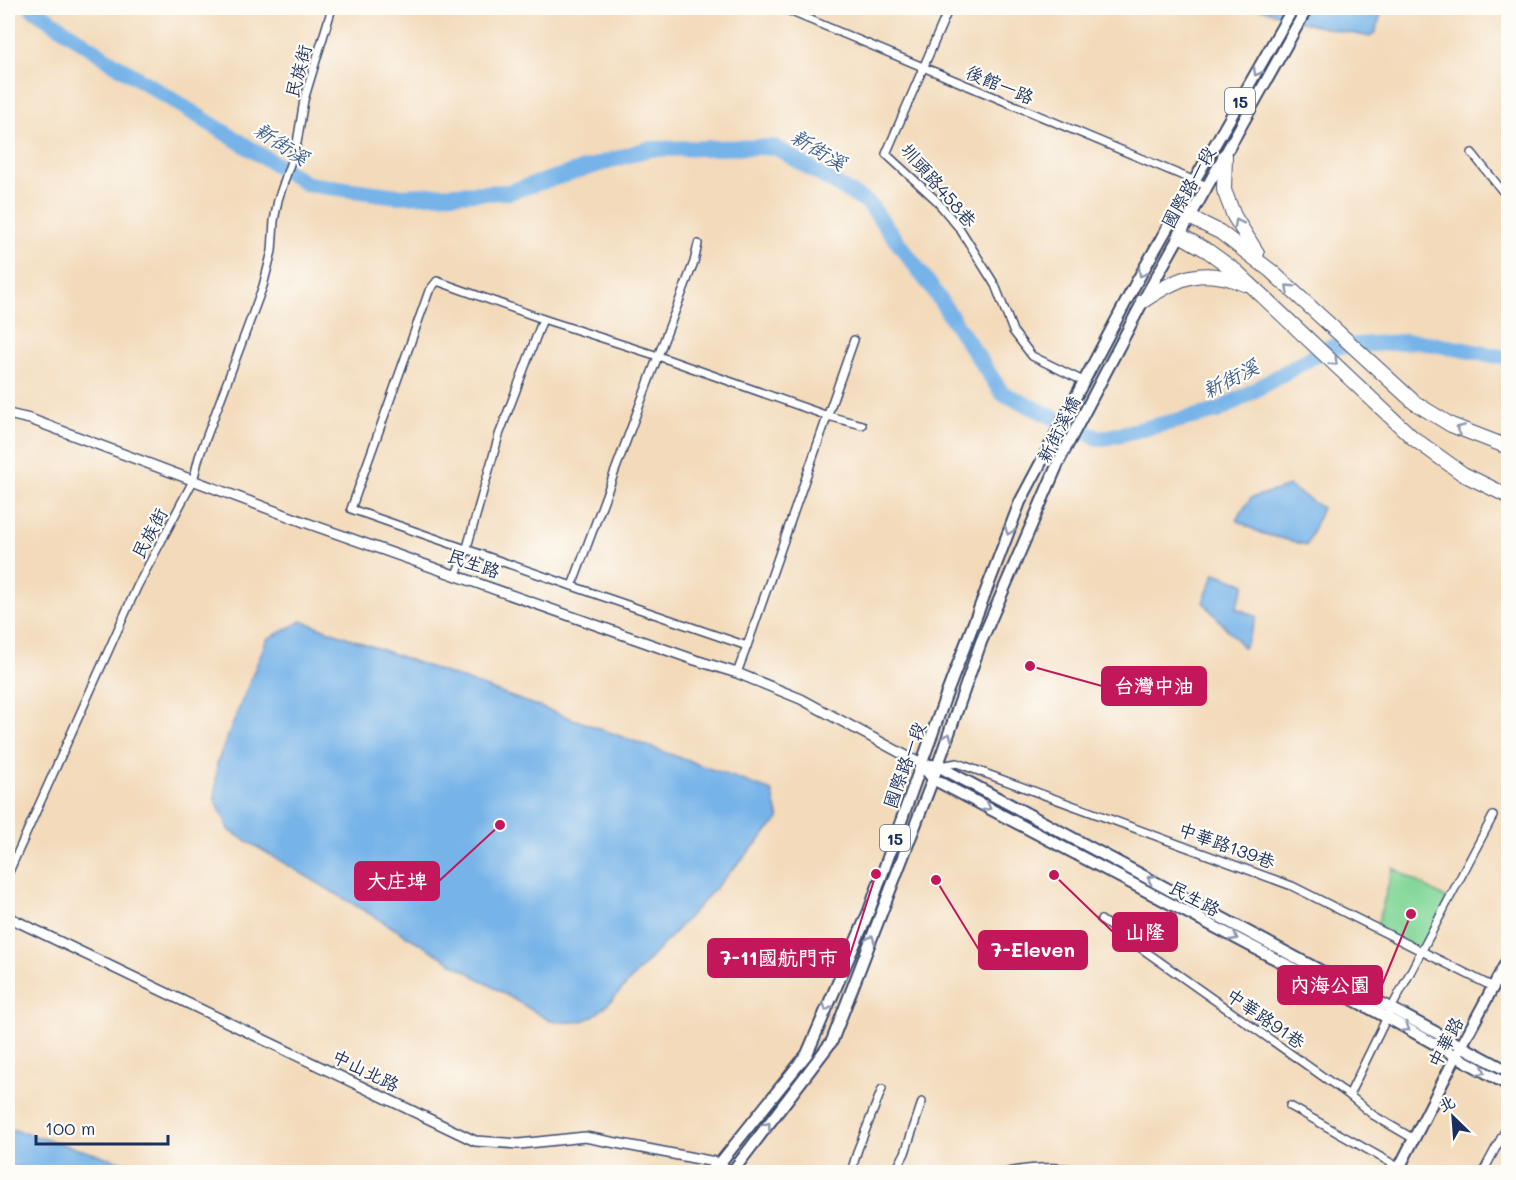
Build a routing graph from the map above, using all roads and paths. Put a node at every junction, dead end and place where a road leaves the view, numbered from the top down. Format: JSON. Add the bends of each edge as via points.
{"nodes":[{"id":1,"x":332,"y":8,"type":"edge"},
{"id":2,"x":782,"y":8,"type":"edge"},
{"id":3,"x":949,"y":8,"type":"edge"},
{"id":4,"x":1293,"y":8,"type":"edge"},
{"id":5,"x":1307,"y":8,"type":"edge"},
{"id":6,"x":922,"y":68,"type":"junction"},
{"id":7,"x":1472,"y":153,"type":"dead end"},
{"id":8,"x":1225,"y":156,"type":"junction"},
{"id":9,"x":1195,"y":181,"type":"junction"},
{"id":10,"x":1207,"y":186,"type":"junction"},
{"id":11,"x":1509,"y":198,"type":"edge"},
{"id":12,"x":1190,"y":217,"type":"junction"},
{"id":13,"x":1171,"y":222,"type":"junction"},
{"id":14,"x":1180,"y":235,"type":"junction"},
{"id":15,"x":698,"y":244,"type":"dead end"},
{"id":16,"x":1271,"y":271,"type":"junction"},
{"id":17,"x":1255,"y":288,"type":"junction"},
{"id":18,"x":1143,"y":301,"type":"junction"},
{"id":19,"x":543,"y":319,"type":"junction"},
{"id":20,"x":854,"y":340,"type":"dead end"},
{"id":21,"x":658,"y":356,"type":"junction"},
{"id":22,"x":1083,"y":381,"type":"junction"},
{"id":23,"x":1099,"y":385,"type":"joint"},
{"id":24,"x":8,"y":414,"type":"edge"},
{"id":25,"x":828,"y":416,"type":"junction"},
{"id":26,"x":862,"y":425,"type":"dead end"},
{"id":27,"x":1509,"y":447,"type":"edge"},
{"id":28,"x":1033,"y":477,"type":"joint"},
{"id":29,"x":193,"y":481,"type":"junction"},
{"id":30,"x":1046,"y":489,"type":"joint"},
{"id":31,"x":1509,"y":496,"type":"edge"},
{"id":32,"x":466,"y":551,"type":"junction"},
{"id":33,"x":456,"y":574,"type":"junction"},
{"id":34,"x":572,"y":586,"type":"junction"},
{"id":35,"x":747,"y":646,"type":"junction"},
{"id":36,"x":737,"y":673,"type":"junction"},
{"id":37,"x":921,"y":765,"type":"junction"},
{"id":38,"x":938,"y":766,"type":"junction"},
{"id":39,"x":933,"y":779,"type":"junction"},
{"id":40,"x":1493,"y":816,"type":"dead end"},
{"id":41,"x":8,"y":874,"type":"edge"},
{"id":42,"x":8,"y":917,"type":"edge"},
{"id":43,"x":1101,"y":920,"type":"dead end"},
{"id":44,"x":1421,"y":952,"type":"junction"},
{"id":45,"x":1509,"y":959,"type":"edge"},
{"id":46,"x":1493,"y":987,"type":"junction"},
{"id":47,"x":1390,"y":1013,"type":"junction"},
{"id":48,"x":1462,"y":1045,"type":"junction"},
{"id":49,"x":1456,"y":1056,"type":"junction"},
{"id":50,"x":1509,"y":1071,"type":"edge"},
{"id":51,"x":1509,"y":1085,"type":"edge"},
{"id":52,"x":882,"y":1089,"type":"dead end"},
{"id":53,"x":1349,"y":1095,"type":"junction"},
{"id":54,"x":922,"y":1102,"type":"dead end"},
{"id":55,"x":1290,"y":1106,"type":"dead end"},
{"id":56,"x":1509,"y":1125,"type":"edge"},
{"id":57,"x":1414,"y":1139,"type":"junction"},
{"id":58,"x":720,"y":1163,"type":"junction"},
{"id":59,"x":1399,"y":1170,"type":"edge"},
{"id":60,"x":710,"y":1173,"type":"edge"},
{"id":61,"x":731,"y":1173,"type":"edge"},
{"id":62,"x":851,"y":1173,"type":"edge"},
{"id":63,"x":895,"y":1173,"type":"edge"},
{"id":64,"x":1008,"y":1173,"type":"edge"},
{"id":65,"x":1100,"y":1173,"type":"edge"},
{"id":66,"x":1483,"y":1173,"type":"edge"}],
"edges":[{"from":1,"to":29,"type":"street","name":"民族街","via":[[304,100],[297,143],[274,221],[272,251],[263,286]]},
{"from":2,"to":6,"type":"street","name":"後館一路"},
{"from":3,"to":6,"type":"street","name":"圳頭路458巷"},
{"from":4,"to":9,"type":"main road","name":"國際路一段","number":"15","one_way":true},
{"from":5,"to":8,"type":"main road","name":"國際路一段","number":"15"},
{"from":6,"to":9,"type":"street","name":"後館一路"},
{"from":6,"to":22,"type":"street","name":"圳頭路458巷","via":[[886,154],[935,199],[960,229],[995,285],[1013,331],[1032,356]]},
{"from":7,"to":11,"type":"street"},
{"from":8,"to":10,"type":"main road","name":"國際路一段","number":"15"},
{"from":16,"to":8,"type":"highway","one_way":true,"via":[[1252,248],[1231,210],[1224,190]]},
{"from":9,"to":10,"type":"street","name":"後館一路"},
{"from":9,"to":13,"type":"main road","name":"國際路一段","number":"15"},
{"from":10,"to":12,"type":"main road","name":"國際路一段","number":"15"},
{"from":12,"to":13,"type":"main road"},
{"from":12,"to":14,"type":"main road","name":"國際路一段","number":"15"},
{"from":12,"to":16,"type":"highway","via":[[1220,232]]},
{"from":13,"to":14,"type":"main road"},
{"from":13,"to":22,"type":"main road","name":"國際路一段","number":"15","one_way":true},
{"from":14,"to":17,"type":"highway","via":[[1209,251]]},
{"from":14,"to":18,"type":"main road","name":"國際路一段","number":"15"},
{"from":15,"to":21,"type":"street"},
{"from":27,"to":16,"type":"highway","one_way":true,"via":[[1450,424],[1415,403]]},
{"from":17,"to":18,"type":"highway","via":[[1217,274],[1198,275],[1163,288]]},
{"from":17,"to":31,"type":"highway","one_way":true,"via":[[1413,438],[1463,474]]},
{"from":18,"to":23,"type":"main road","name":"國際路一段","number":"15"},
{"from":19,"to":21,"type":"street"},
{"from":19,"to":32,"type":"street","via":[[499,435]]},
{"from":19,"to":32,"type":"street","via":[[437,281],[429,291],[351,509]]},
{"from":20,"to":25,"type":"street"},
{"from":21,"to":25,"type":"street"},
{"from":21,"to":34,"type":"street"},
{"from":22,"to":28,"type":"main road","name":"新街溪橋","number":"15"},
{"from":23,"to":30,"type":"main road","name":"新街溪橋","number":"15"},
{"from":24,"to":29,"type":"street","name":"民生路"},
{"from":25,"to":26,"type":"street"},
{"from":25,"to":35,"type":"street"},
{"from":28,"to":37,"type":"main road","name":"國際路一段","number":"15","one_way":true,"via":[[1020,502]]},
{"from":29,"to":33,"type":"street","name":"民生路"},
{"from":29,"to":41,"type":"street","name":"民族街","via":[[137,587]]},
{"from":38,"to":30,"type":"main road","name":"國際路一段","number":"15","one_way":true,"via":[[981,642]]},
{"from":32,"to":33,"type":"street"},
{"from":32,"to":34,"type":"street"},
{"from":33,"to":36,"type":"street","name":"民生路"},
{"from":34,"to":35,"type":"street"},
{"from":35,"to":36,"type":"street"},
{"from":36,"to":37,"type":"street","name":"民生路","via":[[801,699]]},
{"from":37,"to":38,"type":"main road","name":"民生路"},
{"from":37,"to":39,"type":"main road","name":"民生路"},
{"from":37,"to":58,"type":"main road","name":"國際路一段","number":"15","one_way":true,"via":[[869,911],[807,1054]]},
{"from":38,"to":39,"type":"main road","name":"國際路一段","number":"15"},
{"from":38,"to":44,"type":"street","name":"中華路139巷","via":[[957,763],[1292,886]]},
{"from":47,"to":38,"type":"main road","name":"民生路","one_way":true},
{"from":39,"to":47,"type":"main road","name":"民生路","one_way":true},
{"from":61,"to":39,"type":"main road","name":"國際路一段","number":"15","one_way":true,"via":[[832,1041]]},
{"from":40,"to":44,"type":"street"},
{"from":42,"to":58,"type":"street","name":"中山北路","via":[[475,1141],[519,1144],[585,1137]]},
{"from":43,"to":53,"type":"street","name":"中華路91巷"},
{"from":44,"to":46,"type":"street","name":"中華路139巷"},
{"from":44,"to":47,"type":"street"},
{"from":45,"to":46,"type":"main road","name":"中華路"},
{"from":46,"to":48,"type":"main road","name":"中華路"},
{"from":47,"to":48,"type":"main road","name":"民生路"},
{"from":47,"to":49,"type":"main road","name":"民生路","one_way":true},
{"from":47,"to":53,"type":"street"},
{"from":48,"to":49,"type":"main road","name":"中華路"},
{"from":48,"to":50,"type":"main road","name":"民生路"},
{"from":49,"to":51,"type":"main road","name":"民生路","one_way":true},
{"from":49,"to":57,"type":"main road","name":"中華路"},
{"from":52,"to":62,"type":"street"},
{"from":53,"to":57,"type":"street","name":"中華路91巷","via":[[1373,1115]]},
{"from":54,"to":63,"type":"street"},
{"from":55,"to":59,"type":"street"},
{"from":56,"to":66,"type":"street"},
{"from":57,"to":59,"type":"main road","name":"中華路"},
{"from":58,"to":60,"type":"main road","name":"國際路一段","number":"15"},
{"from":58,"to":61,"type":"street"},
{"from":64,"to":65,"type":"street","via":[[1045,1167]]}]}
